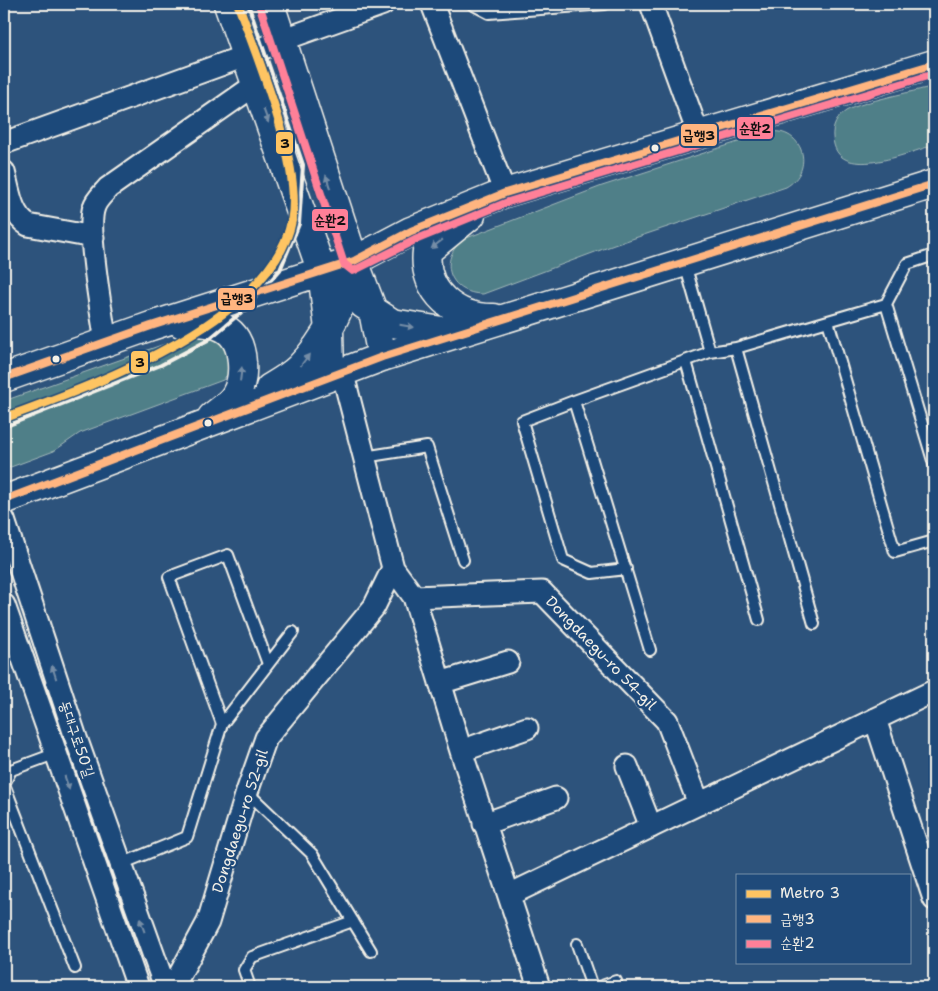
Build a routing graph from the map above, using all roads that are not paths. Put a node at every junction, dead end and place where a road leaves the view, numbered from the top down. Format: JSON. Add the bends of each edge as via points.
{"nodes":[{"id":1,"x":228,"y":4,"type":"edge"},
{"id":2,"x":270,"y":4,"type":"edge"},
{"id":3,"x":383,"y":4,"type":"edge"},
{"id":4,"x":432,"y":4,"type":"edge"},
{"id":5,"x":472,"y":4,"type":"edge"},
{"id":6,"x":605,"y":4,"type":"edge"},
{"id":7,"x":651,"y":4,"type":"edge"},
{"id":8,"x":282,"y":40,"type":"junction"},
{"id":9,"x":245,"y":56,"type":"junction"},
{"id":10,"x":934,"y":64,"type":"edge"},
{"id":11,"x":255,"y":85,"type":"junction"},
{"id":12,"x":700,"y":136,"type":"junction"},
{"id":13,"x":4,"y":143,"type":"edge"},
{"id":14,"x":4,"y":172,"type":"edge"},
{"id":15,"x":934,"y":184,"type":"edge"},
{"id":16,"x":496,"y":197,"type":"junction"},
{"id":17,"x":10,"y":218,"type":"edge"},
{"id":18,"x":93,"y":237,"type":"junction"},
{"id":19,"x":934,"y":255,"type":"edge"},
{"id":20,"x":354,"y":261,"type":"junction"},
{"id":21,"x":684,"y":263,"type":"junction"},
{"id":22,"x":322,"y":272,"type":"junction"},
{"id":23,"x":347,"y":291,"type":"junction"},
{"id":24,"x":886,"y":304,"type":"junction"},
{"id":25,"x":373,"y":312,"type":"junction"},
{"id":26,"x":503,"y":317,"type":"junction"},
{"id":27,"x":828,"y":321,"type":"junction"},
{"id":28,"x":151,"y":326,"type":"junction"},
{"id":29,"x":329,"y":329,"type":"junction"},
{"id":30,"x":453,"y":333,"type":"junction"},
{"id":31,"x":106,"y":342,"type":"junction"},
{"id":32,"x":736,"y":348,"type":"junction"},
{"id":33,"x":710,"y":352,"type":"junction"},
{"id":34,"x":382,"y":356,"type":"junction"},
{"id":35,"x":686,"y":361,"type":"junction"},
{"id":36,"x":336,"y":373,"type":"junction"},
{"id":37,"x":4,"y":378,"type":"edge"},
{"id":38,"x":574,"y":401,"type":"junction"},
{"id":39,"x":239,"y":411,"type":"junction"},
{"id":40,"x":203,"y":424,"type":"junction"},
{"id":41,"x":364,"y":457,"type":"junction"},
{"id":42,"x":934,"y":464,"type":"edge"},
{"id":43,"x":4,"y":500,"type":"edge"},
{"id":44,"x":4,"y":520,"type":"edge"},
{"id":45,"x":934,"y":541,"type":"edge"},
{"id":46,"x":463,"y":560,"type":"dead end"},
{"id":47,"x":393,"y":568,"type":"junction"},
{"id":48,"x":626,"y":570,"type":"junction"},
{"id":49,"x":414,"y":597,"type":"junction"},
{"id":50,"x":4,"y":605,"type":"edge"},
{"id":51,"x":758,"y":620,"type":"dead end"},
{"id":52,"x":814,"y":624,"type":"dead end"},
{"id":53,"x":293,"y":632,"type":"dead end"},
{"id":54,"x":650,"y":650,"type":"dead end"},
{"id":55,"x":508,"y":662,"type":"dead end"},
{"id":56,"x":268,"y":664,"type":"junction"},
{"id":57,"x":440,"y":683,"type":"junction"},
{"id":58,"x":934,"y":691,"type":"edge"},
{"id":59,"x":875,"y":719,"type":"junction"},
{"id":60,"x":222,"y":724,"type":"junction"},
{"id":61,"x":527,"y":728,"type":"dead end"},
{"id":62,"x":460,"y":751,"type":"junction"},
{"id":63,"x":57,"y":753,"type":"junction"},
{"id":64,"x":627,"y":766,"type":"dead end"},
{"id":65,"x":7,"y":769,"type":"edge"},
{"id":66,"x":4,"y":784,"type":"edge"},
{"id":67,"x":247,"y":792,"type":"junction"},
{"id":68,"x":556,"y":798,"type":"dead end"},
{"id":69,"x":699,"y":804,"type":"junction"},
{"id":70,"x":484,"y":824,"type":"junction"},
{"id":71,"x":651,"y":827,"type":"junction"},
{"id":72,"x":121,"y":864,"type":"junction"},
{"id":73,"x":509,"y":895,"type":"junction"},
{"id":74,"x":934,"y":899,"type":"edge"},
{"id":75,"x":353,"y":922,"type":"junction"},
{"id":76,"x":576,"y":944,"type":"dead end"},
{"id":77,"x":372,"y":951,"type":"dead end"},
{"id":78,"x":154,"y":957,"type":"junction"},
{"id":79,"x":74,"y":968,"type":"dead end"},
{"id":80,"x":134,"y":978,"type":"edge"},
{"id":81,"x":616,"y":981,"type":"dead end"},
{"id":82,"x":165,"y":987,"type":"edge"},
{"id":83,"x":173,"y":987,"type":"edge"},
{"id":84,"x":250,"y":987,"type":"edge"},
{"id":85,"x":539,"y":987,"type":"edge"},
{"id":86,"x":592,"y":987,"type":"edge"},
{"id":87,"x":599,"y":987,"type":"edge"}],
"edges":[{"from":1,"to":9,"type":"main road"},
{"from":2,"to":8,"type":"main road"},
{"from":3,"to":8,"type":"street"},
{"from":4,"to":16,"type":"street"},
{"from":5,"to":6,"type":"lane","via":[[489,13]]},
{"from":7,"to":12,"type":"street"},
{"from":8,"to":9,"type":"street"},
{"from":20,"to":8,"type":"main road","one_way":true},
{"from":9,"to":11,"type":"main road"},
{"from":9,"to":13,"type":"street"},
{"from":10,"to":12,"type":"main road"},
{"from":11,"to":18,"type":"street","via":[[108,188],[94,207]]},
{"from":11,"to":22,"type":"main road","one_way":true},
{"from":12,"to":16,"type":"main road"},
{"from":14,"to":17,"type":"street"},
{"from":15,"to":21,"type":"main road"},
{"from":16,"to":20,"type":"main road","via":[[411,231]]},
{"from":16,"to":26,"type":"main road","one_way":true,"via":[[427,251],[426,263],[428,276],[437,293],[450,306],[480,318]]},
{"from":17,"to":18,"type":"street","via":[[28,225]]},
{"from":18,"to":31,"type":"street"},
{"from":19,"to":24,"type":"lane","via":[[907,264]]},
{"from":20,"to":22,"type":"main road"},
{"from":20,"to":23,"type":"main road"},
{"from":20,"to":25,"type":"main road"},
{"from":21,"to":26,"type":"main road"},
{"from":21,"to":33,"type":"lane"},
{"from":22,"to":23,"type":"main road"},
{"from":22,"to":28,"type":"main road"},
{"from":22,"to":29,"type":"main road"},
{"from":23,"to":25,"type":"main road"},
{"from":23,"to":29,"type":"main road"},
{"from":24,"to":27,"type":"lane"},
{"from":24,"to":42,"type":"lane"},
{"from":25,"to":30,"type":"main road","one_way":true,"via":[[392,323]]},
{"from":25,"to":34,"type":"main road"},
{"from":26,"to":30,"type":"main road"},
{"from":27,"to":32,"type":"lane"},
{"from":27,"to":45,"type":"lane","via":[[895,552]]},
{"from":28,"to":31,"type":"main road"},
{"from":40,"to":28,"type":"main road","one_way":true,"via":[[234,397],[243,376],[241,346],[232,333],[217,325],[202,322]]},
{"from":29,"to":36,"type":"main road"},
{"from":39,"to":29,"type":"main road","one_way":true,"via":[[299,368]]},
{"from":30,"to":34,"type":"main road"},
{"from":31,"to":37,"type":"main road"},
{"from":32,"to":33,"type":"lane"},
{"from":32,"to":52,"type":"lane"},
{"from":33,"to":35,"type":"lane"},
{"from":34,"to":36,"type":"main road"},
{"from":35,"to":38,"type":"lane"},
{"from":35,"to":51,"type":"lane"},
{"from":36,"to":39,"type":"main road"},
{"from":36,"to":41,"type":"street"},
{"from":38,"to":48,"type":"lane"},
{"from":38,"to":48,"type":"lane","via":[[522,421],[563,560],[592,573]]},
{"from":39,"to":40,"type":"main road"},
{"from":40,"to":43,"type":"main road"},
{"from":41,"to":46,"type":"lane","via":[[426,447]]},
{"from":41,"to":47,"type":"street"},
{"from":72,"to":44,"type":"street","name":"동대구로50길","one_way":true},
{"from":47,"to":49,"type":"street"},
{"from":47,"to":67,"type":"street","name":"Dongdaegu-ro 52-gil","via":[[374,607],[266,738]]},
{"from":48,"to":54,"type":"lane"},
{"from":49,"to":57,"type":"street"},
{"from":49,"to":69,"type":"street","name":"Dongdaegu-ro 54-gil","via":[[542,592],[667,720]]},
{"from":50,"to":63,"type":"street","name":"동대구로50길"},
{"from":53,"to":56,"type":"lane"},
{"from":55,"to":57,"type":"street"},
{"from":56,"to":60,"type":"lane"},
{"from":56,"to":60,"type":"lane","via":[[228,555],[169,577]]},
{"from":57,"to":62,"type":"street"},
{"from":58,"to":59,"type":"street"},
{"from":59,"to":69,"type":"street"},
{"from":59,"to":74,"type":"street"},
{"from":60,"to":72,"type":"lane","via":[[187,837]]},
{"from":61,"to":62,"type":"street"},
{"from":62,"to":70,"type":"street"},
{"from":63,"to":65,"type":"lane"},
{"from":63,"to":80,"type":"street","name":"동대구로50길","one_way":true},
{"from":64,"to":71,"type":"street"},
{"from":65,"to":66,"type":"lane"},
{"from":66,"to":79,"type":"lane"},
{"from":67,"to":75,"type":"lane","via":[[312,854]]},
{"from":67,"to":83,"type":"street","name":"Dongdaegu-ro 52-gil","via":[[208,922]]},
{"from":68,"to":70,"type":"street"},
{"from":69,"to":71,"type":"street"},
{"from":70,"to":73,"type":"street"},
{"from":71,"to":73,"type":"street"},
{"from":78,"to":72,"type":"street","name":"동대구로50길","one_way":true},
{"from":73,"to":85,"type":"street"},
{"from":75,"to":77,"type":"lane"},
{"from":75,"to":84,"type":"lane","via":[[252,957],[244,970]]},
{"from":76,"to":86,"type":"lane"},
{"from":78,"to":80,"type":"street","name":"동대구로50길","via":[[149,968]]},
{"from":78,"to":82,"type":"street","name":"동대구로50길"},
{"from":81,"to":87,"type":"lane"}]}
